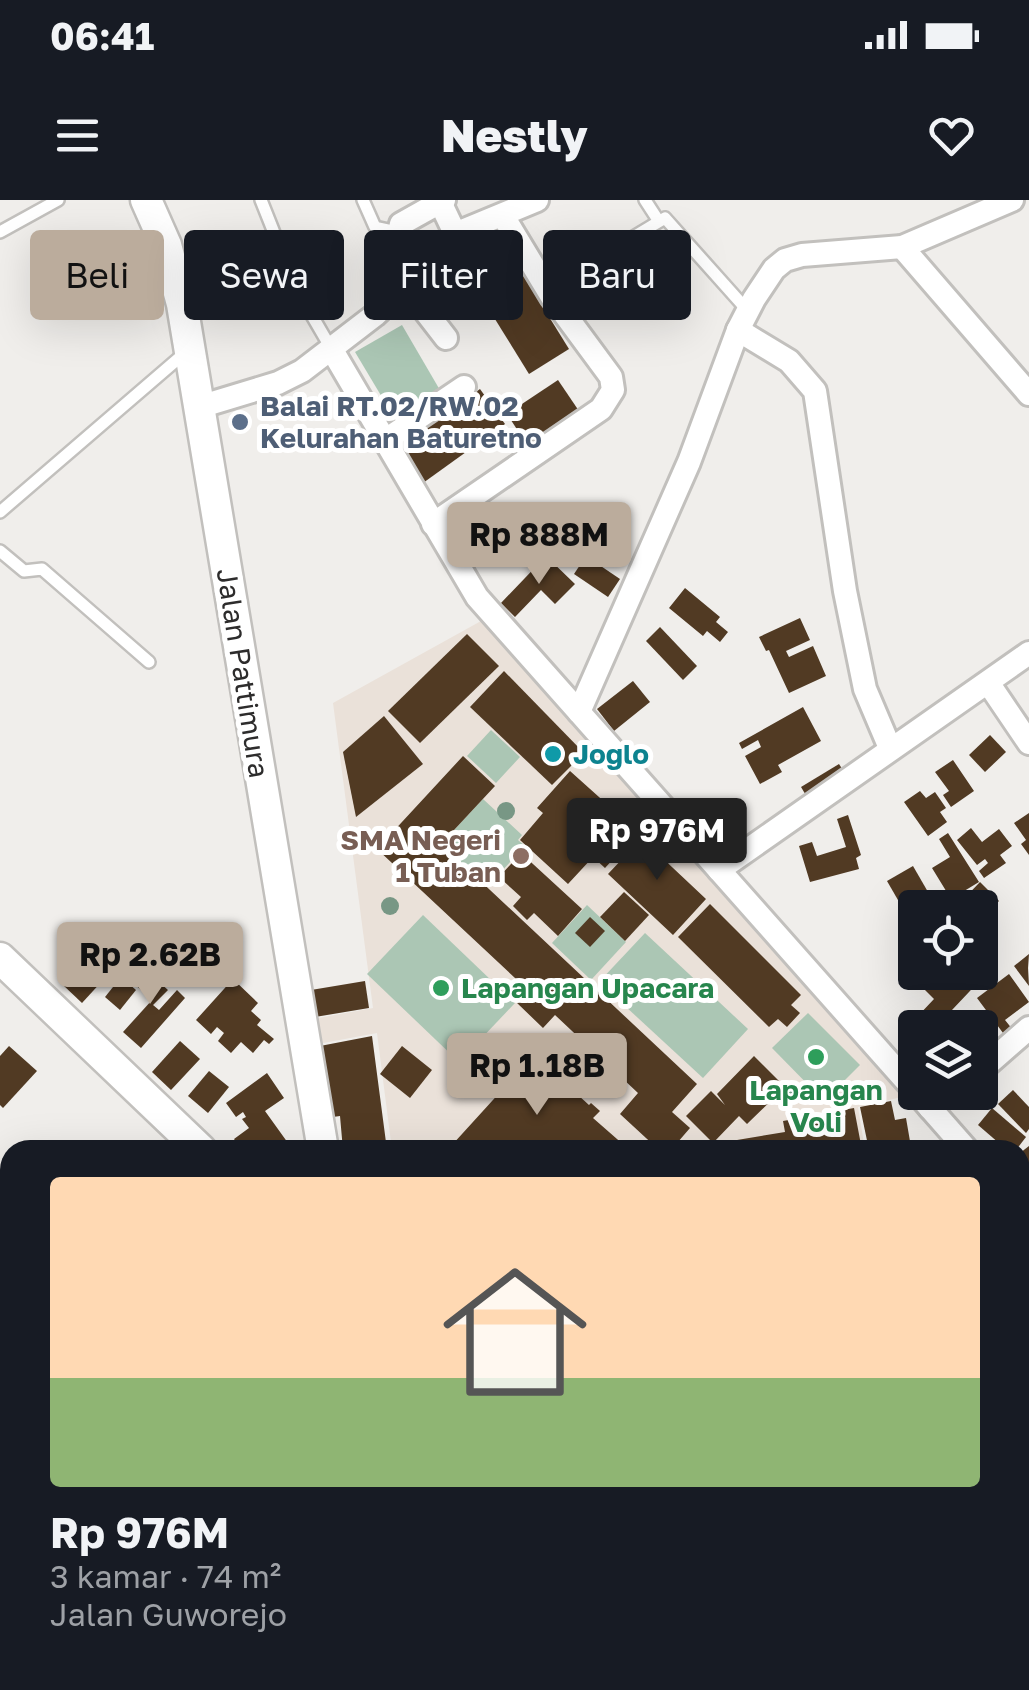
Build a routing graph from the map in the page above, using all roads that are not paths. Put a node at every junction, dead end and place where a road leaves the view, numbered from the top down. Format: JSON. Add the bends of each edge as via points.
{"nodes":[{"id":1,"x":58,"y":200,"type":"edge"},
{"id":2,"x":146,"y":200,"type":"edge"},
{"id":3,"x":261,"y":200,"type":"edge"},
{"id":4,"x":363,"y":200,"type":"edge"},
{"id":5,"x":537,"y":200,"type":"edge"},
{"id":6,"x":645,"y":200,"type":"edge"},
{"id":7,"x":1012,"y":200,"type":"edge"},
{"id":8,"x":442,"y":202,"type":"edge"},
{"id":9,"x":503,"y":216,"type":"junction"},
{"id":10,"x":658,"y":220,"type":"junction"},
{"id":11,"x":389,"y":230,"type":"edge"},
{"id":12,"x":399,"y":230,"type":"edge"},
{"id":13,"x":642,"y":230,"type":"edge"},
{"id":14,"x":0,"y":232,"type":"edge"},
{"id":15,"x":902,"y":248,"type":"junction"},
{"id":16,"x":543,"y":282,"type":"edge"},
{"id":17,"x":369,"y":320,"type":"edge"},
{"id":18,"x":432,"y":320,"type":"edge"},
{"id":19,"x":570,"y":320,"type":"edge"},
{"id":20,"x":743,"y":320,"type":"junction"},
{"id":21,"x":446,"y":338,"type":"dead end"},
{"id":22,"x":189,"y":350,"type":"junction"},
{"id":23,"x":332,"y":350,"type":"junction"},
{"id":24,"x":464,"y":387,"type":"dead end"},
{"id":25,"x":1029,"y":394,"type":"edge"},
{"id":26,"x":199,"y":407,"type":"junction"},
{"id":27,"x":384,"y":440,"type":"junction"},
{"id":28,"x":0,"y":512,"type":"edge"},
{"id":29,"x":433,"y":524,"type":"junction"},
{"id":30,"x":0,"y":551,"type":"edge"},
{"id":31,"x":1029,"y":653,"type":"edge"},
{"id":32,"x":149,"y":662,"type":"dead end"},
{"id":33,"x":988,"y":684,"type":"junction"},
{"id":34,"x":579,"y":712,"type":"junction"},
{"id":35,"x":1029,"y":743,"type":"edge"},
{"id":36,"x":890,"y":748,"type":"junction"},
{"id":37,"x":719,"y":870,"type":"junction"},
{"id":38,"x":0,"y":958,"type":"edge"},
{"id":39,"x":1029,"y":1028,"type":"edge"},
{"id":40,"x":998,"y":1056,"type":"edge"},
{"id":41,"x":898,"y":1072,"type":"edge"},
{"id":42,"x":932,"y":1110,"type":"edge"},
{"id":43,"x":190,"y":1140,"type":"edge"},
{"id":44,"x":320,"y":1140,"type":"edge"},
{"id":45,"x":958,"y":1140,"type":"edge"}],
"edges":[{"from":1,"to":14,"type":"lane"},
{"from":2,"to":22,"type":"street","name":"Jalan Pattimura","via":[[171,262]]},
{"from":3,"to":23,"type":"lane","via":[[296,288]]},
{"from":4,"to":11,"type":"lane","via":[[375,227]]},
{"from":5,"to":9,"type":"street"},
{"from":6,"to":10,"type":"lane"},
{"from":7,"to":15,"type":"street"},
{"from":8,"to":9,"type":"street","via":[[460,232]]},
{"from":8,"to":12,"type":"street","via":[[407,218]]},
{"from":9,"to":16,"type":"street"},
{"from":10,"to":13,"type":"lane"},
{"from":10,"to":20,"type":"lane","via":[[670,221]]},
{"from":15,"to":20,"type":"street","via":[[785,260]]},
{"from":15,"to":25,"type":"street"},
{"from":17,"to":23,"type":"street"},
{"from":18,"to":21,"type":"street"},
{"from":19,"to":29,"type":"street","via":[[614,386],[609,400]]},
{"from":20,"to":34,"type":"street"},
{"from":20,"to":36,"type":"street","via":[[815,392],[864,689]]},
{"from":22,"to":26,"type":"street","name":"Jalan Pattimura"},
{"from":22,"to":28,"type":"lane"},
{"from":23,"to":26,"type":"street","via":[[278,383]]},
{"from":23,"to":27,"type":"street"},
{"from":24,"to":27,"type":"street"},
{"from":26,"to":44,"type":"street","name":"Jalan Pattimura"},
{"from":27,"to":29,"type":"street"},
{"from":29,"to":34,"type":"street","via":[[477,597]]},
{"from":30,"to":32,"type":"lane","via":[[24,571],[42,569]]},
{"from":31,"to":33,"type":"street"},
{"from":33,"to":35,"type":"street"},
{"from":33,"to":36,"type":"street"},
{"from":34,"to":37,"type":"street"},
{"from":36,"to":37,"type":"street"},
{"from":37,"to":41,"type":"street"},
{"from":38,"to":43,"type":"street"},
{"from":39,"to":40,"type":"street"},
{"from":42,"to":45,"type":"street"}]}
